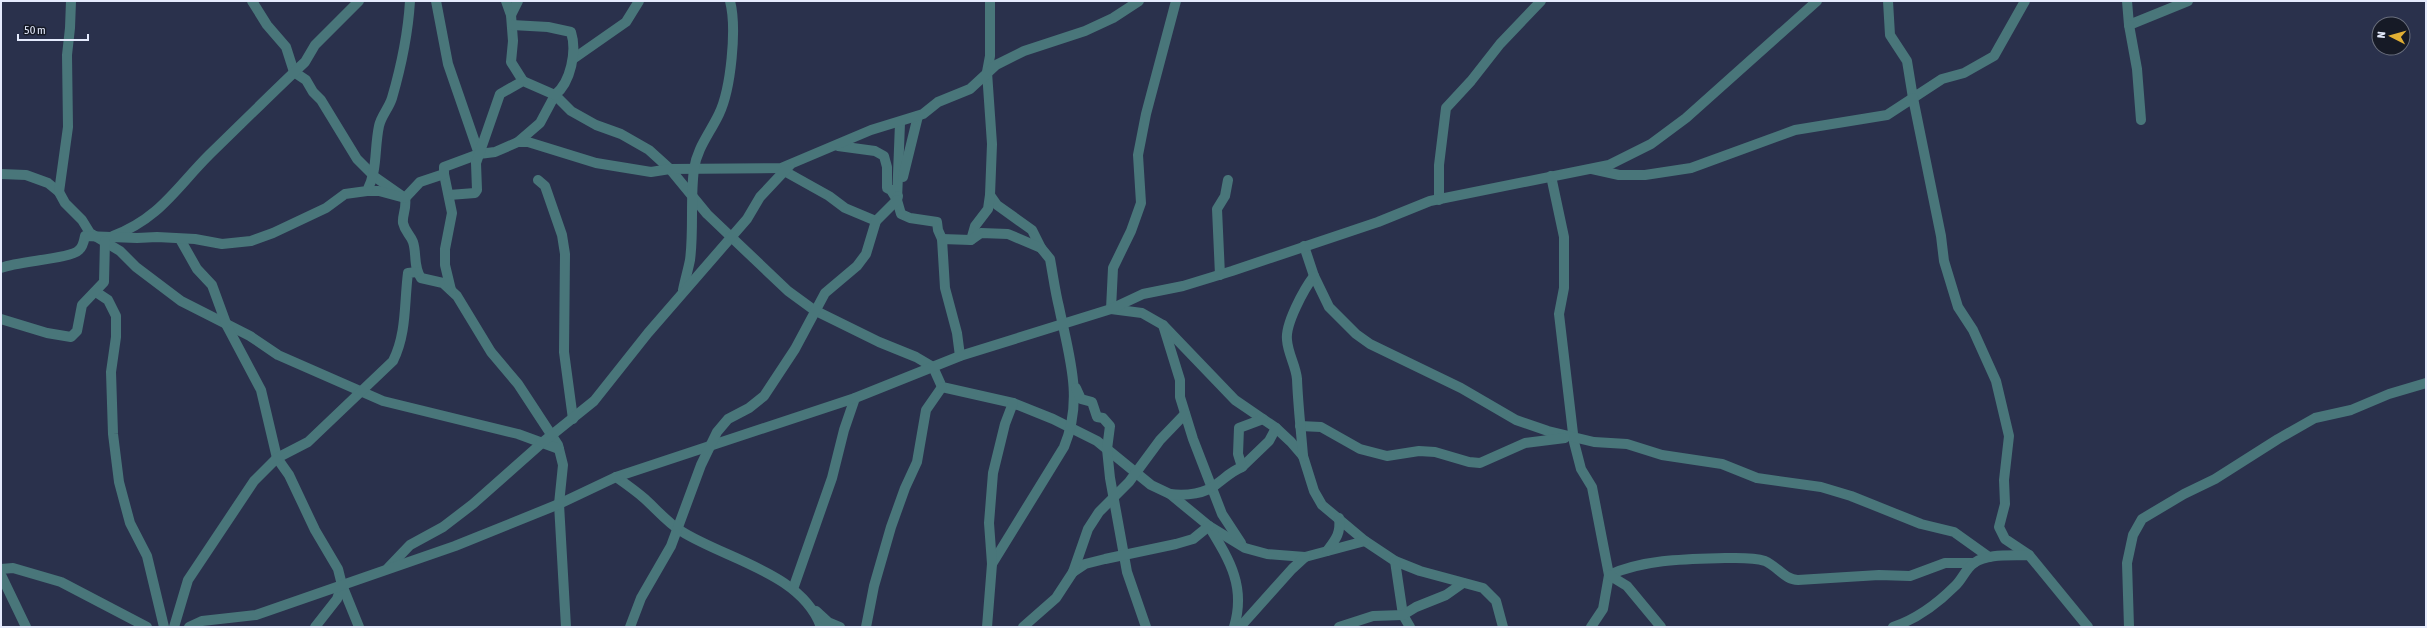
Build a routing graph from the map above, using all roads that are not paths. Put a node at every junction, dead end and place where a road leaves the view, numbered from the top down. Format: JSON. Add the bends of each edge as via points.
{"nodes":[{"id":1,"x":71,"y":1,"type":"edge"},
{"id":2,"x":252,"y":1,"type":"edge"},
{"id":3,"x":359,"y":1,"type":"edge"},
{"id":4,"x":410,"y":1,"type":"edge"},
{"id":5,"x":436,"y":1,"type":"edge"},
{"id":6,"x":506,"y":1,"type":"edge"},
{"id":7,"x":518,"y":1,"type":"edge"},
{"id":8,"x":639,"y":1,"type":"edge"},
{"id":9,"x":730,"y":1,"type":"edge"},
{"id":10,"x":990,"y":1,"type":"edge"},
{"id":11,"x":1139,"y":1,"type":"edge"},
{"id":12,"x":1176,"y":1,"type":"edge"},
{"id":13,"x":1541,"y":1,"type":"edge"},
{"id":14,"x":1817,"y":1,"type":"edge"},
{"id":15,"x":1888,"y":1,"type":"edge"},
{"id":16,"x":2025,"y":1,"type":"edge"},
{"id":17,"x":2127,"y":1,"type":"edge"},
{"id":18,"x":2188,"y":1,"type":"edge"},
{"id":19,"x":511,"y":20,"type":"junction"},
{"id":20,"x":2129,"y":25,"type":"junction"},
{"id":21,"x":573,"y":59,"type":"junction"},
{"id":22,"x":294,"y":72,"type":"junction"},
{"id":23,"x":987,"y":72,"type":"junction"},
{"id":24,"x":523,"y":81,"type":"junction"},
{"id":25,"x":555,"y":95,"type":"junction"},
{"id":26,"x":1913,"y":98,"type":"junction"},
{"id":27,"x":918,"y":116,"type":"junction"},
{"id":28,"x":2141,"y":120,"type":"dead end"},
{"id":29,"x":900,"y":123,"type":"junction"},
{"id":30,"x":518,"y":142,"type":"junction"},
{"id":31,"x":836,"y":146,"type":"junction"},
{"id":32,"x":479,"y":154,"type":"junction"},
{"id":33,"x":788,"y":168,"type":"junction"},
{"id":34,"x":670,"y":169,"type":"junction"},
{"id":35,"x":694,"y":169,"type":"junction"},
{"id":36,"x":1591,"y":169,"type":"junction"},
{"id":37,"x":1,"y":174,"type":"edge"},
{"id":38,"x":444,"y":174,"type":"junction"},
{"id":39,"x":375,"y":176,"type":"junction"},
{"id":40,"x":1551,"y":176,"type":"junction"},
{"id":41,"x":538,"y":180,"type":"dead end"},
{"id":42,"x":1228,"y":180,"type":"dead end"},
{"id":43,"x":367,"y":191,"type":"junction"},
{"id":44,"x":59,"y":192,"type":"junction"},
{"id":45,"x":449,"y":195,"type":"junction"},
{"id":46,"x":990,"y":195,"type":"junction"},
{"id":47,"x":692,"y":197,"type":"junction"},
{"id":48,"x":405,"y":198,"type":"junction"},
{"id":49,"x":896,"y":200,"type":"junction"},
{"id":50,"x":1438,"y":200,"type":"junction"},
{"id":51,"x":876,"y":221,"type":"junction"},
{"id":52,"x":732,"y":237,"type":"junction"},
{"id":53,"x":103,"y":239,"type":"junction"},
{"id":54,"x":180,"y":239,"type":"junction"},
{"id":55,"x":942,"y":239,"type":"junction"},
{"id":56,"x":970,"y":240,"type":"junction"},
{"id":57,"x":1304,"y":246,"type":"junction"},
{"id":58,"x":1041,"y":248,"type":"junction"},
{"id":59,"x":1,"y":268,"type":"edge"},
{"id":60,"x":417,"y":272,"type":"junction"},
{"id":61,"x":1220,"y":275,"type":"junction"},
{"id":62,"x":1314,"y":276,"type":"junction"},
{"id":63,"x":451,"y":290,"type":"junction"},
{"id":64,"x":96,"y":292,"type":"junction"},
{"id":65,"x":683,"y":292,"type":"junction"},
{"id":66,"x":1111,"y":309,"type":"junction"},
{"id":67,"x":814,"y":310,"type":"junction"},
{"id":68,"x":1,"y":319,"type":"edge"},
{"id":69,"x":1063,"y":323,"type":"junction"},
{"id":70,"x":1163,"y":325,"type":"junction"},
{"id":71,"x":227,"y":326,"type":"junction"},
{"id":72,"x":960,"y":356,"type":"junction"},
{"id":73,"x":933,"y":367,"type":"junction"},
{"id":74,"x":2426,"y":383,"type":"edge"},
{"id":75,"x":1075,"y":386,"type":"junction"},
{"id":76,"x":942,"y":387,"type":"junction"},
{"id":77,"x":361,"y":392,"type":"junction"},
{"id":78,"x":855,"y":398,"type":"junction"},
{"id":79,"x":1013,"y":404,"type":"junction"},
{"id":80,"x":1185,"y":414,"type":"junction"},
{"id":81,"x":573,"y":419,"type":"junction"},
{"id":82,"x":1263,"y":419,"type":"junction"},
{"id":83,"x":1300,"y":426,"type":"junction"},
{"id":84,"x":1072,"y":428,"type":"junction"},
{"id":85,"x":1276,"y":428,"type":"junction"},
{"id":86,"x":552,"y":436,"type":"junction"},
{"id":87,"x":1573,"y":437,"type":"junction"},
{"id":88,"x":543,"y":442,"type":"junction"},
{"id":89,"x":710,"y":445,"type":"junction"},
{"id":90,"x":559,"y":449,"type":"junction"},
{"id":91,"x":1107,"y":449,"type":"junction"},
{"id":92,"x":1303,"y":456,"type":"junction"},
{"id":93,"x":277,"y":458,"type":"junction"},
{"id":94,"x":1242,"y":467,"type":"junction"},
{"id":95,"x":1135,"y":472,"type":"junction"},
{"id":96,"x":616,"y":477,"type":"junction"},
{"id":97,"x":1213,"y":487,"type":"junction"},
{"id":98,"x":1170,"y":494,"type":"junction"},
{"id":99,"x":1114,"y":498,"type":"junction"},
{"id":100,"x":559,"y":504,"type":"junction"},
{"id":101,"x":1339,"y":518,"type":"junction"},
{"id":102,"x":1209,"y":526,"type":"junction"},
{"id":103,"x":677,"y":529,"type":"junction"},
{"id":104,"x":1365,"y":540,"type":"junction"},
{"id":105,"x":1245,"y":548,"type":"junction"},
{"id":106,"x":1327,"y":551,"type":"junction"},
{"id":107,"x":1125,"y":554,"type":"junction"},
{"id":108,"x":2029,"y":555,"type":"junction"},
{"id":109,"x":1306,"y":557,"type":"junction"},
{"id":110,"x":1989,"y":557,"type":"junction"},
{"id":111,"x":1395,"y":561,"type":"junction"},
{"id":112,"x":1974,"y":563,"type":"junction"},
{"id":113,"x":992,"y":564,"type":"junction"},
{"id":114,"x":1,"y":569,"type":"edge"},
{"id":115,"x":386,"y":570,"type":"junction"},
{"id":116,"x":1073,"y":572,"type":"junction"},
{"id":117,"x":1,"y":575,"type":"edge"},
{"id":118,"x":1609,"y":575,"type":"junction"},
{"id":119,"x":1463,"y":583,"type":"junction"},
{"id":120,"x":342,"y":585,"type":"junction"},
{"id":121,"x":792,"y":589,"type":"junction"},
{"id":122,"x":811,"y":608,"type":"junction"},
{"id":123,"x":1403,"y":615,"type":"junction"},
{"id":124,"x":26,"y":627,"type":"edge"},
{"id":125,"x":147,"y":627,"type":"edge"},
{"id":126,"x":164,"y":627,"type":"edge"},
{"id":127,"x":174,"y":627,"type":"edge"},
{"id":128,"x":189,"y":627,"type":"edge"},
{"id":129,"x":315,"y":627,"type":"edge"},
{"id":130,"x":359,"y":627,"type":"edge"},
{"id":131,"x":566,"y":627,"type":"edge"},
{"id":132,"x":630,"y":627,"type":"edge"},
{"id":133,"x":821,"y":627,"type":"edge"},
{"id":134,"x":840,"y":627,"type":"edge"},
{"id":135,"x":866,"y":627,"type":"edge"},
{"id":136,"x":987,"y":627,"type":"edge"},
{"id":137,"x":1023,"y":627,"type":"edge"},
{"id":138,"x":1146,"y":627,"type":"edge"},
{"id":139,"x":1234,"y":627,"type":"edge"},
{"id":140,"x":1240,"y":627,"type":"edge"},
{"id":141,"x":1339,"y":627,"type":"edge"},
{"id":142,"x":1410,"y":627,"type":"edge"},
{"id":143,"x":1503,"y":627,"type":"edge"},
{"id":144,"x":1591,"y":627,"type":"edge"},
{"id":145,"x":1661,"y":627,"type":"edge"},
{"id":146,"x":1893,"y":627,"type":"edge"},
{"id":147,"x":2088,"y":627,"type":"edge"},
{"id":148,"x":2129,"y":627,"type":"edge"}],
"edges":[{"from":1,"to":44,"type":"street","via":[[66,55],[68,127]]},
{"from":2,"to":22,"type":"street","via":[[267,25],[286,47]]},
{"from":3,"to":22,"type":"street","via":[[319,40],[305,62]]},
{"from":4,"to":39,"type":"street","via":[[399,73],[391,100],[380,122],[376,141]]},
{"from":5,"to":32,"type":"street","via":[[448,64]]},
{"from":6,"to":19,"type":"street"},
{"from":7,"to":19,"type":"street"},
{"from":8,"to":21,"type":"street","via":[[626,22]]},
{"from":9,"to":35,"type":"street","via":[[733,14],[732,59],[728,87],[719,114],[699,151]]},
{"from":10,"to":23,"type":"street","via":[[990,56]]},
{"from":11,"to":23,"type":"street","via":[[1085,31],[1024,51]]},
{"from":12,"to":66,"type":"street","via":[[1146,114],[1138,155],[1141,203],[1113,268]]},
{"from":13,"to":50,"type":"street","via":[[1500,44],[1471,82],[1446,108],[1439,165]]},
{"from":14,"to":36,"type":"street","via":[[1686,118],[1656,140],[1623,159]]},
{"from":15,"to":26,"type":"street","via":[[1890,35],[1907,61]]},
{"from":16,"to":26,"type":"street","via":[[1994,56],[1964,73],[1942,79]]},
{"from":17,"to":20,"type":"street"},
{"from":18,"to":20,"type":"street"},
{"from":19,"to":21,"type":"street","via":[[571,32],[574,41]]},
{"from":19,"to":24,"type":"street","via":[[511,62]]},
{"from":20,"to":28,"type":"street","via":[[2137,69]]},
{"from":21,"to":25,"type":"street","via":[[564,88]]},
{"from":22,"to":39,"type":"street","via":[[306,80],[357,159]]},
{"from":22,"to":53,"type":"street","via":[[209,155],[169,201],[133,228]]},
{"from":23,"to":27,"type":"street","via":[[970,89],[938,102]]},
{"from":23,"to":46,"type":"street","via":[[992,144]]},
{"from":24,"to":25,"type":"street"},
{"from":24,"to":32,"type":"street","via":[[500,94]]},
{"from":25,"to":30,"type":"street","via":[[540,123]]},
{"from":25,"to":34,"type":"street","via":[[571,111],[649,150]]},
{"from":26,"to":36,"type":"street","via":[[1887,115],[1795,130],[1691,168],[1645,175],[1625,175]]},
{"from":26,"to":108,"type":"street","via":[[1944,261],[1958,307],[1973,330],[1996,381],[2009,436],[2004,480],[2005,504],[1999,527],[2005,539]]},
{"from":27,"to":29,"type":"street"},
{"from":27,"to":49,"type":"street"},
{"from":29,"to":31,"type":"street","via":[[871,130]]},
{"from":29,"to":49,"type":"street"},
{"from":30,"to":32,"type":"street","via":[[495,152]]},
{"from":30,"to":34,"type":"street","via":[[528,142],[616,167],[652,172]]},
{"from":31,"to":33,"type":"street"},
{"from":31,"to":49,"type":"street","via":[[875,151],[884,156],[887,188]]},
{"from":32,"to":38,"type":"street","via":[[444,167]]},
{"from":32,"to":45,"type":"street","via":[[476,163],[475,193]]},
{"from":33,"to":35,"type":"street"},
{"from":33,"to":51,"type":"street","via":[[845,208]]},
{"from":33,"to":52,"type":"street","via":[[760,197]]},
{"from":34,"to":35,"type":"street"},
{"from":34,"to":47,"type":"street"},
{"from":35,"to":47,"type":"street"},
{"from":36,"to":40,"type":"street"},
{"from":37,"to":44,"type":"street","via":[[26,175],[48,183]]},
{"from":38,"to":45,"type":"street"},
{"from":38,"to":48,"type":"street","via":[[420,182]]},
{"from":39,"to":43,"type":"street"},
{"from":39,"to":48,"type":"street"},
{"from":40,"to":50,"type":"street"},
{"from":40,"to":87,"type":"street","via":[[1564,237],[1564,288],[1559,314]]},
{"from":41,"to":81,"type":"street","via":[[545,186],[562,235],[565,254],[564,352]]},
{"from":42,"to":61,"type":"street","via":[[1225,196],[1217,209]]},
{"from":43,"to":48,"type":"street","via":[[379,191]]},
{"from":43,"to":54,"type":"street","via":[[345,194],[326,208],[252,241],[222,244]]},
{"from":44,"to":53,"type":"street","via":[[90,233]]},
{"from":45,"to":63,"type":"street","via":[[452,213],[445,249],[445,265]]},
{"from":46,"to":56,"type":"street","via":[[988,209],[975,226]]},
{"from":46,"to":58,"type":"street","via":[[996,206],[1032,230]]},
{"from":47,"to":52,"type":"street"},
{"from":47,"to":65,"type":"street","via":[[690,261]]},
{"from":48,"to":60,"type":"street","via":[[405,233],[414,244]]},
{"from":49,"to":51,"type":"street"},
{"from":49,"to":55,"type":"street","via":[[901,214],[937,222]]},
{"from":50,"to":57,"type":"street"},
{"from":51,"to":67,"type":"street","via":[[866,254],[857,266],[825,293]]},
{"from":52,"to":65,"type":"street"},
{"from":52,"to":67,"type":"street","via":[[788,291]]},
{"from":53,"to":54,"type":"street"},
{"from":53,"to":59,"type":"street","via":[[85,236],[79,250],[60,258],[12,263]]},
{"from":53,"to":64,"type":"street","via":[[106,268],[104,282]]},
{"from":53,"to":71,"type":"street","via":[[181,301]]},
{"from":54,"to":71,"type":"street","via":[[197,269],[212,285]]},
{"from":55,"to":56,"type":"street"},
{"from":55,"to":72,"type":"street","via":[[945,288]]},
{"from":56,"to":58,"type":"street","via":[[981,233],[1008,234]]},
{"from":57,"to":61,"type":"street"},
{"from":57,"to":62,"type":"street"},
{"from":58,"to":69,"type":"street","via":[[1050,259]]},
{"from":60,"to":63,"type":"street","via":[[426,281],[443,283]]},
{"from":60,"to":77,"type":"street","via":[[408,273],[406,313],[394,361]]},
{"from":61,"to":66,"type":"street","via":[[1143,294]]},
{"from":62,"to":83,"type":"street","via":[[1304,288],[1289,325],[1287,339],[1297,378],[1296,399]]},
{"from":62,"to":87,"type":"street","via":[[1329,307],[1370,344],[1460,388],[1516,420]]},
{"from":63,"to":86,"type":"street","via":[[491,352],[518,384]]},
{"from":64,"to":68,"type":"street","via":[[82,305],[77,331],[70,337]]},
{"from":64,"to":126,"type":"street","via":[[108,300],[116,316],[111,372],[118,482],[130,523],[147,556]]},
{"from":65,"to":81,"type":"street","via":[[594,401]]},
{"from":66,"to":69,"type":"street"},
{"from":66,"to":70,"type":"street","via":[[1142,313]]},
{"from":67,"to":73,"type":"street"},
{"from":67,"to":89,"type":"street","via":[[796,350],[764,396],[728,419]]},
{"from":69,"to":72,"type":"street"},
{"from":69,"to":75,"type":"street"},
{"from":70,"to":80,"type":"street","via":[[1180,380],[1180,397]]},
{"from":70,"to":82,"type":"street","via":[[1235,400]]},
{"from":71,"to":77,"type":"street","via":[[250,336],[278,355]]},
{"from":71,"to":93,"type":"street","via":[[261,390]]},
{"from":72,"to":73,"type":"street"},
{"from":73,"to":76,"type":"street"},
{"from":73,"to":78,"type":"street"},
{"from":74,"to":148,"type":"street","via":[[2389,394],[2351,410],[2315,418],[2142,519],[2133,535],[2127,563]]},
{"from":75,"to":84,"type":"street"},
{"from":75,"to":91,"type":"street","via":[[1081,399],[1092,402],[1097,417],[1103,418],[1110,426]]},
{"from":76,"to":79,"type":"street"},
{"from":76,"to":135,"type":"street","via":[[926,410],[917,462],[891,527],[874,586]]},
{"from":77,"to":88,"type":"street","via":[[383,401]]},
{"from":77,"to":93,"type":"street","via":[[308,442]]},
{"from":78,"to":89,"type":"street"},
{"from":78,"to":121,"type":"street","via":[[832,478]]},
{"from":79,"to":84,"type":"street"},
{"from":79,"to":113,"type":"street","via":[[1005,424],[993,473],[989,523]]},
{"from":80,"to":95,"type":"street"},
{"from":80,"to":97,"type":"street"},
{"from":81,"to":86,"type":"street"},
{"from":82,"to":85,"type":"street"},
{"from":82,"to":94,"type":"street","via":[[1239,428],[1238,454]]},
{"from":83,"to":87,"type":"street","via":[[1321,427],[1360,449],[1388,456],[1419,451],[1435,452],[1480,463],[1525,443]]},
{"from":83,"to":92,"type":"street"},
{"from":84,"to":91,"type":"street"},
{"from":84,"to":113,"type":"street","via":[[1064,447]]},
{"from":85,"to":92,"type":"street"},
{"from":85,"to":94,"type":"street","via":[[1269,442]]},
{"from":86,"to":88,"type":"street"},
{"from":86,"to":90,"type":"street"},
{"from":87,"to":110,"type":"street","via":[[1594,442],[1627,444],[1662,455],[1722,464],[1757,478],[1821,487],[1921,524],[1954,532]]},
{"from":87,"to":118,"type":"street","via":[[1581,469],[1592,487]]},
{"from":88,"to":90,"type":"street"},
{"from":88,"to":115,"type":"street","via":[[458,517],[410,545]]},
{"from":89,"to":96,"type":"street"},
{"from":89,"to":103,"type":"street"},
{"from":90,"to":100,"type":"street","via":[[563,465]]},
{"from":91,"to":95,"type":"street"},
{"from":91,"to":99,"type":"street"},
{"from":92,"to":101,"type":"street","via":[[1314,491],[1322,505]]},
{"from":93,"to":120,"type":"street","via":[[289,475],[315,530],[338,569]]},
{"from":93,"to":127,"type":"street","via":[[254,481],[198,563],[188,580]]},
{"from":94,"to":97,"type":"street"},
{"from":95,"to":98,"type":"street","via":[[1151,485]]},
{"from":95,"to":99,"type":"street"},
{"from":96,"to":100,"type":"street"},
{"from":96,"to":103,"type":"street"},
{"from":97,"to":98,"type":"street","via":[[1197,494]]},
{"from":97,"to":105,"type":"street","via":[[1222,514]]},
{"from":98,"to":102,"type":"street"},
{"from":99,"to":107,"type":"street"},
{"from":99,"to":116,"type":"street","via":[[1099,512],[1088,529]]},
{"from":100,"to":115,"type":"street","via":[[455,546]]},
{"from":100,"to":131,"type":"street"},
{"from":101,"to":104,"type":"street"},
{"from":101,"to":106,"type":"street","via":[[1341,530]]},
{"from":102,"to":105,"type":"street"},
{"from":102,"to":107,"type":"street","via":[[1188,540]]},
{"from":102,"to":139,"type":"street","via":[[1231,564],[1236,579],[1238,599]]},
{"from":103,"to":121,"type":"street","via":[[702,544],[756,567]]},
{"from":103,"to":132,"type":"street","via":[[671,546],[641,598]]},
{"from":104,"to":106,"type":"street"},
{"from":104,"to":111,"type":"street"},
{"from":105,"to":109,"type":"street","via":[[1267,554]]},
{"from":106,"to":109,"type":"street"},
{"from":107,"to":116,"type":"street","via":[[1085,564]]},
{"from":107,"to":138,"type":"street","via":[[1127,572]]},
{"from":108,"to":110,"type":"street"},
{"from":108,"to":147,"type":"street"},
{"from":109,"to":140,"type":"street"},
{"from":110,"to":112,"type":"street"},
{"from":111,"to":119,"type":"street"},
{"from":111,"to":123,"type":"street"},
{"from":112,"to":118,"type":"street","via":[[1945,563],[1910,576],[1879,575],[1791,580],[1764,561],[1744,558],[1700,558],[1645,564]]},
{"from":112,"to":146,"type":"street","via":[[1955,586],[1932,607]]},
{"from":113,"to":136,"type":"street"},
{"from":114,"to":125,"type":"street","via":[[14,568],[61,582]]},
{"from":115,"to":120,"type":"street"},
{"from":116,"to":137,"type":"street","via":[[1056,598]]},
{"from":117,"to":124,"type":"street"},
{"from":118,"to":144,"type":"street","via":[[1603,608]]},
{"from":118,"to":145,"type":"street","via":[[1627,586]]},
{"from":119,"to":123,"type":"street","via":[[1446,595]]},
{"from":119,"to":143,"type":"street","via":[[1483,588],[1496,601]]},
{"from":120,"to":128,"type":"street","via":[[256,616],[202,622]]},
{"from":120,"to":129,"type":"street","via":[[337,599]]},
{"from":120,"to":130,"type":"street"},
{"from":121,"to":122,"type":"street"},
{"from":122,"to":133,"type":"street"},
{"from":122,"to":134,"type":"street","via":[[828,622]]},
{"from":123,"to":141,"type":"street","via":[[1373,616]]},
{"from":123,"to":142,"type":"street"}]}
